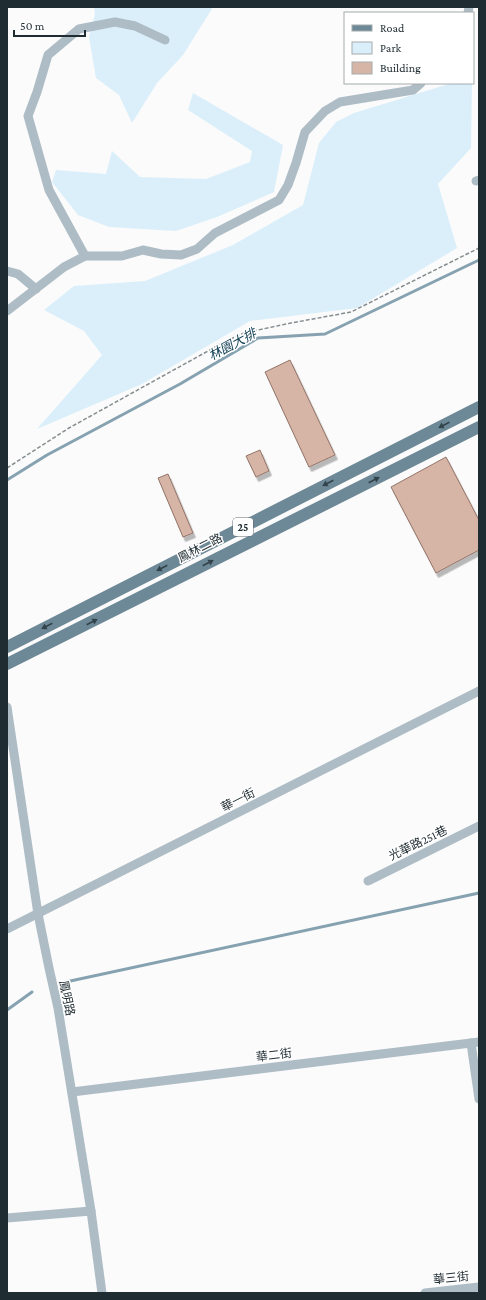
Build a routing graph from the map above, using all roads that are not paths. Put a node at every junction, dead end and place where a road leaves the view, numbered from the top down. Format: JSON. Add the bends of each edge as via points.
{"nodes":[{"id":1,"x":165,"y":40,"type":"dead end"},
{"id":2,"x":420,"y":84,"type":"edge"},
{"id":3,"x":85,"y":256,"type":"junction"},
{"id":4,"x":7,"y":271,"type":"edge"},
{"id":5,"x":36,"y":288,"type":"junction"},
{"id":6,"x":7,"y":311,"type":"edge"},
{"id":7,"x":479,"y":407,"type":"edge"},
{"id":8,"x":479,"y":427,"type":"edge"},
{"id":9,"x":7,"y":646,"type":"edge"},
{"id":10,"x":7,"y":664,"type":"edge"},
{"id":11,"x":479,"y":691,"type":"edge"},
{"id":12,"x":7,"y":707,"type":"edge"},
{"id":13,"x":479,"y":826,"type":"edge"},
{"id":14,"x":368,"y":881,"type":"dead end"},
{"id":15,"x":38,"y":914,"type":"junction"},
{"id":16,"x":7,"y":929,"type":"edge"},
{"id":17,"x":475,"y":1043,"type":"edge"},
{"id":18,"x":72,"y":1092,"type":"junction"},
{"id":19,"x":479,"y":1099,"type":"edge"},
{"id":20,"x":91,"y":1211,"type":"junction"},
{"id":21,"x":7,"y":1218,"type":"edge"},
{"id":22,"x":479,"y":1287,"type":"edge"},
{"id":23,"x":102,"y":1293,"type":"edge"},
{"id":24,"x":425,"y":1293,"type":"edge"}],
"edges":[{"from":1,"to":3,"type":"street","via":[[135,26],[116,22],[79,29],[48,55],[28,116],[49,190]]},
{"from":2,"to":3,"type":"street","via":[[413,90],[340,102],[325,111],[305,132],[288,185],[279,200],[215,233],[198,249],[181,255],[143,250],[122,256]]},
{"from":3,"to":5,"type":"street","via":[[64,267]]},
{"from":4,"to":5,"type":"street","via":[[18,274]]},
{"from":5,"to":6,"type":"street"},
{"from":7,"to":9,"type":"main road","name":"鳳林二路","number":"25","one_way":true},
{"from":10,"to":8,"type":"main road","name":"鳳林二路","number":"25","one_way":true},
{"from":11,"to":15,"type":"street","name":"華一街"},
{"from":12,"to":15,"type":"street","name":"鳳明路"},
{"from":13,"to":14,"type":"street","name":"光華路251巷"},
{"from":15,"to":16,"type":"street","name":"華一街"},
{"from":15,"to":18,"type":"street","name":"鳳明路","via":[[58,1008]]},
{"from":17,"to":18,"type":"street","name":"華二街"},
{"from":17,"to":19,"type":"street"},
{"from":18,"to":20,"type":"street","name":"鳳明路"},
{"from":20,"to":21,"type":"street"},
{"from":20,"to":23,"type":"street","name":"鳳明路"},
{"from":22,"to":24,"type":"street","name":"華三街"}]}
